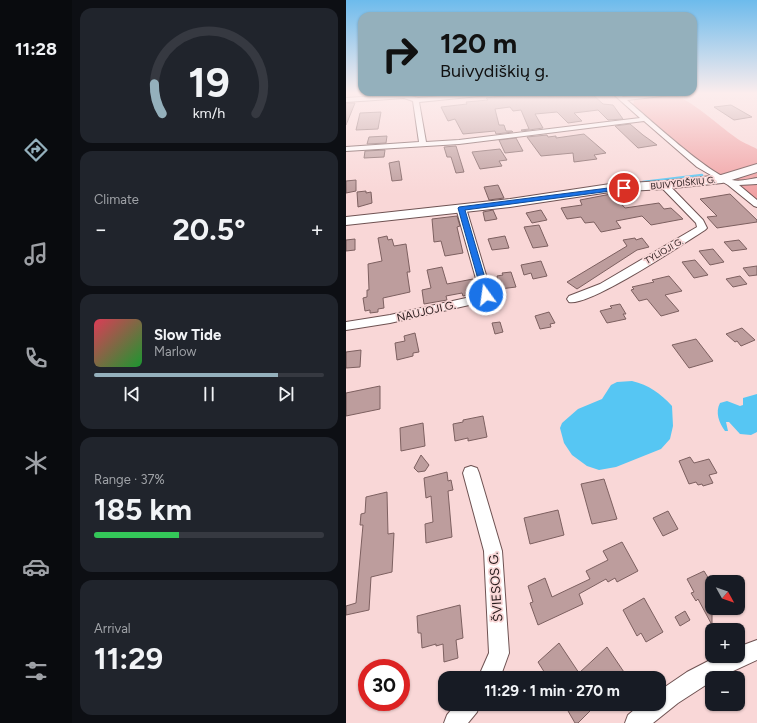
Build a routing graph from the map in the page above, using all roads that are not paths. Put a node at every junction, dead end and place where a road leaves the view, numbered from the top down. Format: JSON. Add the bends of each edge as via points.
{"nodes":[{"id":1,"x":420,"y":127,"type":"edge"},
{"id":2,"x":584,"y":127,"type":"edge"},
{"id":3,"x":654,"y":127,"type":"edge"},
{"id":4,"x":423,"y":144,"type":"junction"},
{"id":5,"x":346,"y":149,"type":"edge"},
{"id":6,"x":757,"y":168,"type":"edge"},
{"id":7,"x":727,"y":181,"type":"junction"},
{"id":8,"x":757,"y":181,"type":"edge"},
{"id":9,"x":664,"y":185,"type":"junction"},
{"id":10,"x":757,"y":204,"type":"edge"},
{"id":11,"x":461,"y":208,"type":"junction"},
{"id":12,"x":346,"y":221,"type":"edge"},
{"id":13,"x":573,"y":300,"type":"dead end"},
{"id":14,"x":346,"y":326,"type":"edge"},
{"id":15,"x":471,"y":473,"type":"dead end"},
{"id":16,"x":757,"y":650,"type":"edge"},
{"id":17,"x":492,"y":671,"type":"edge"},
{"id":18,"x":666,"y":699,"type":"edge"},
{"id":19,"x":464,"y":711,"type":"edge"},
{"id":20,"x":651,"y":711,"type":"edge"},
{"id":21,"x":455,"y":723,"type":"edge"},
{"id":22,"x":636,"y":723,"type":"edge"}],
"edges":[{"from":1,"to":4,"type":"street"},
{"from":2,"to":4,"type":"street","via":[[490,139]]},
{"from":3,"to":7,"type":"street","via":[[710,172]]},
{"from":4,"to":5,"type":"street"},
{"from":6,"to":7,"type":"main road","name":"BUIVYDIŠKIŲ G."},
{"from":7,"to":8,"type":"street"},
{"from":7,"to":9,"type":"main road","name":"BUIVYDIŠKIŲ G."},
{"from":7,"to":10,"type":"street"},
{"from":9,"to":11,"type":"main road","name":"BUIVYDIŠKIŲ G.","via":[[610,188]]},
{"from":9,"to":13,"type":"street","name":"TYLIOJI G.","via":[[700,222],[702,228],[604,287]]},
{"from":11,"to":12,"type":"main road","name":"BUIVYDIŠKIŲ G."},
{"from":11,"to":14,"type":"street","name":"NAUJOJI G.","via":[[486,295],[478,300],[397,318]]},
{"from":15,"to":17,"type":"street","name":"ŠVIESOS G.","via":[[493,551],[499,653]]},
{"from":16,"to":18,"type":"street","via":[[702,674]]},
{"from":19,"to":21,"type":"street"},
{"from":20,"to":22,"type":"street"}]}
